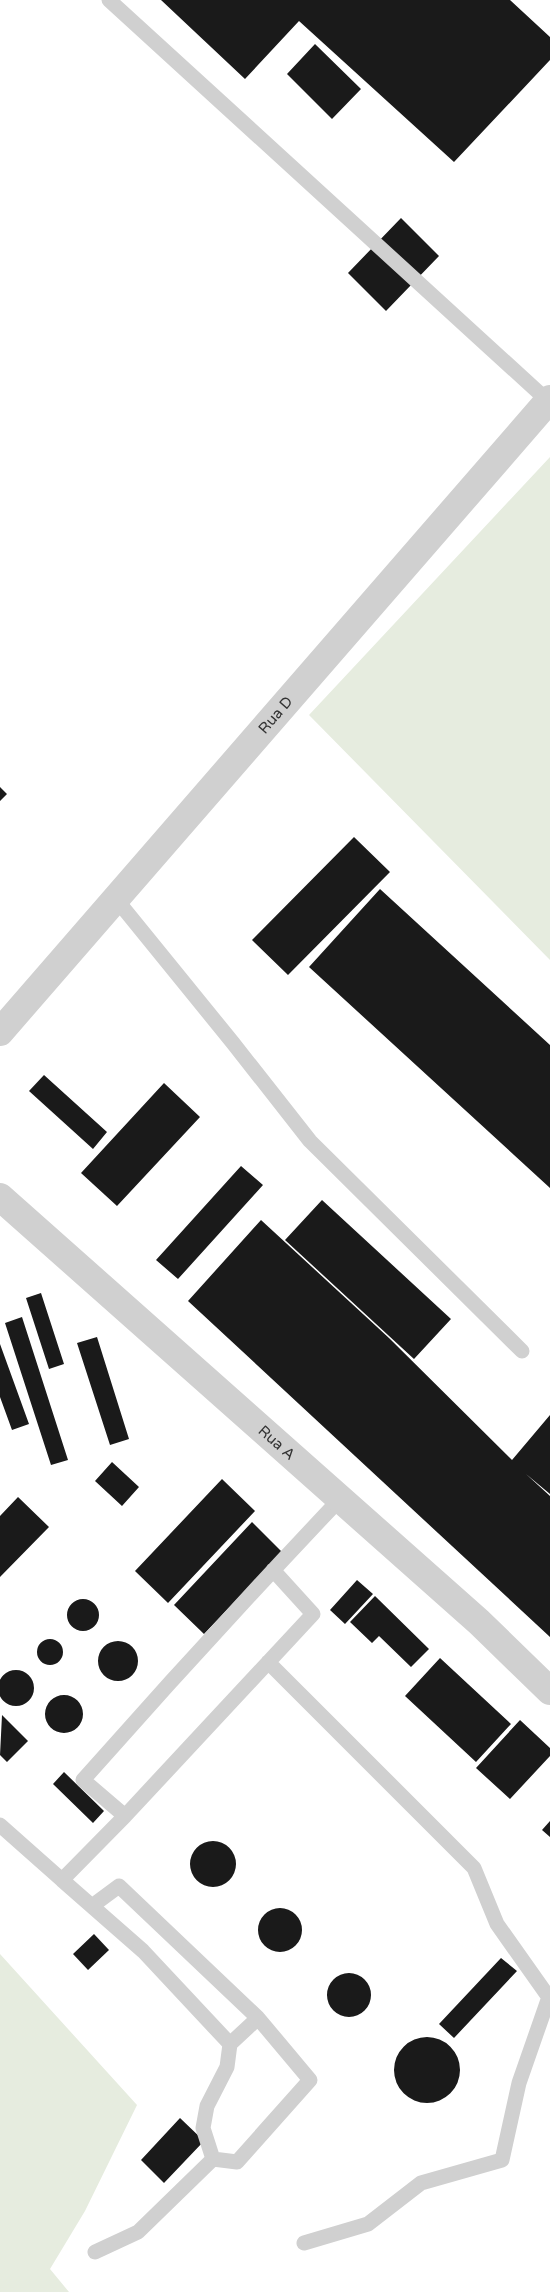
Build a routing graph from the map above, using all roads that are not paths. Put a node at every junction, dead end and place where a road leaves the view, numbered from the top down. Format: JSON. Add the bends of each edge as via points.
{"nodes":[{"id":1,"x":109,"y":0,"type":"edge"},
{"id":2,"x":549,"y":400,"type":"edge"},
{"id":3,"x":116,"y":899,"type":"junction"},
{"id":4,"x":0,"y":1032,"type":"edge"},
{"id":5,"x":0,"y":1197,"type":"edge"},
{"id":6,"x":522,"y":1351,"type":"dead end"},
{"id":7,"x":341,"y":1498,"type":"junction"},
{"id":8,"x":273,"y":1570,"type":"junction"},
{"id":9,"x":268,"y":1662,"type":"junction"},
{"id":10,"x":550,"y":1691,"type":"edge"},
{"id":11,"x":125,"y":1816,"type":"junction"},
{"id":12,"x":0,"y":1825,"type":"edge"},
{"id":13,"x":62,"y":1880,"type":"junction"},
{"id":14,"x":92,"y":1906,"type":"junction"},
{"id":15,"x":549,"y":1998,"type":"edge"},
{"id":16,"x":258,"y":2018,"type":"junction"},
{"id":17,"x":230,"y":2044,"type":"junction"},
{"id":18,"x":212,"y":2159,"type":"junction"},
{"id":19,"x":304,"y":2244,"type":"dead end"},
{"id":20,"x":95,"y":2252,"type":"dead end"}],
"edges":[{"from":1,"to":2,"type":"lane"},
{"from":2,"to":3,"type":"street","name":"Rua D"},
{"from":3,"to":4,"type":"street","name":"Rua D"},
{"from":3,"to":6,"type":"lane","via":[[310,1141]]},
{"from":5,"to":7,"type":"street","name":"Rua A"},
{"from":7,"to":8,"type":"lane"},
{"from":7,"to":10,"type":"street","name":"Rua A","via":[[479,1622]]},
{"from":8,"to":9,"type":"lane","via":[[313,1614]]},
{"from":8,"to":11,"type":"lane","via":[[83,1780]]},
{"from":9,"to":11,"type":"lane"},
{"from":9,"to":15,"type":"lane","via":[[474,1868],[497,1924]]},
{"from":11,"to":13,"type":"lane"},
{"from":12,"to":13,"type":"lane"},
{"from":13,"to":14,"type":"lane"},
{"from":14,"to":16,"type":"lane","via":[[119,1886]]},
{"from":14,"to":17,"type":"lane","via":[[144,1951]]},
{"from":15,"to":19,"type":"lane","via":[[519,2083],[502,2160],[421,2184],[368,2224]]},
{"from":16,"to":17,"type":"lane"},
{"from":16,"to":18,"type":"lane","via":[[310,2080],[237,2162]]},
{"from":17,"to":18,"type":"lane","via":[[227,2067],[206,2106],[203,2128]]},
{"from":18,"to":20,"type":"lane","via":[[138,2232]]}]}
